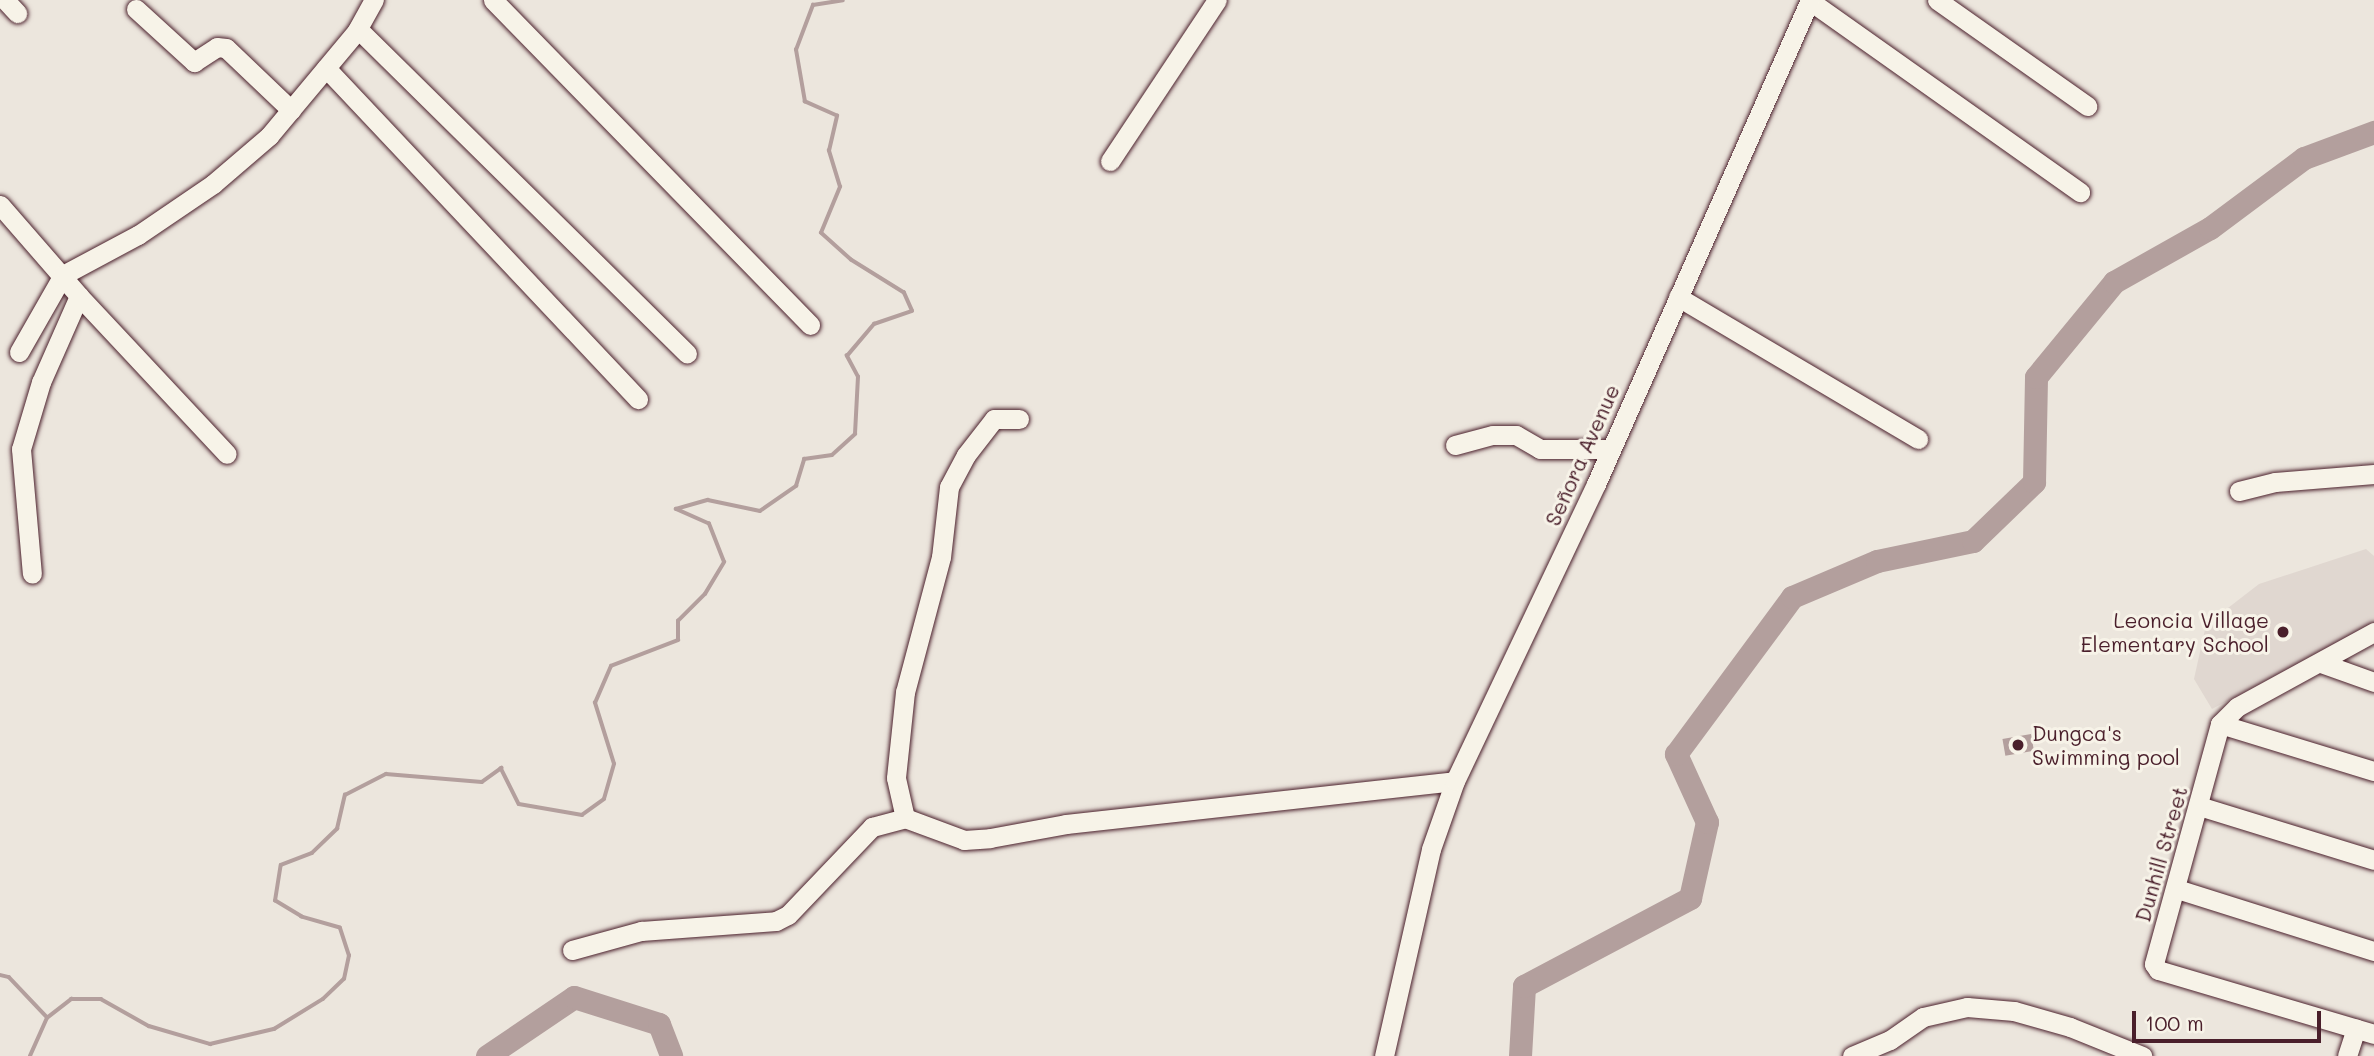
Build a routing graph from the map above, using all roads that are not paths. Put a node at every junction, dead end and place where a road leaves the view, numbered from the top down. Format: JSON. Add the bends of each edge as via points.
{"nodes":[{"id":1,"x":374,"y":0,"type":"edge"},
{"id":2,"x":493,"y":0,"type":"edge"},
{"id":3,"x":1217,"y":0,"type":"edge"},
{"id":4,"x":1937,"y":0,"type":"edge"},
{"id":5,"x":1810,"y":1,"type":"edge"},
{"id":6,"x":136,"y":9,"type":"dead end"},
{"id":7,"x":358,"y":29,"type":"junction"},
{"id":8,"x":326,"y":68,"type":"junction"},
{"id":9,"x":2087,"y":106,"type":"dead end"},
{"id":10,"x":291,"y":110,"type":"junction"},
{"id":11,"x":1110,"y":161,"type":"dead end"},
{"id":12,"x":2080,"y":192,"type":"dead end"},
{"id":13,"x":0,"y":205,"type":"edge"},
{"id":14,"x":64,"y":275,"type":"junction"},
{"id":15,"x":79,"y":296,"type":"junction"},
{"id":16,"x":1678,"y":297,"type":"junction"},
{"id":17,"x":810,"y":325,"type":"dead end"},
{"id":18,"x":19,"y":352,"type":"dead end"},
{"id":19,"x":687,"y":354,"type":"dead end"},
{"id":20,"x":638,"y":399,"type":"dead end"},
{"id":21,"x":1019,"y":419,"type":"dead end"},
{"id":22,"x":1918,"y":439,"type":"dead end"},
{"id":23,"x":1455,"y":445,"type":"dead end"},
{"id":24,"x":1610,"y":449,"type":"junction"},
{"id":25,"x":227,"y":454,"type":"dead end"},
{"id":26,"x":2374,"y":474,"type":"edge"},
{"id":27,"x":2239,"y":491,"type":"dead end"},
{"id":28,"x":32,"y":574,"type":"dead end"},
{"id":29,"x":2374,"y":632,"type":"edge"},
{"id":30,"x":2321,"y":663,"type":"junction"},
{"id":31,"x":2374,"y":682,"type":"edge"},
{"id":32,"x":2220,"y":724,"type":"junction"},
{"id":33,"x":2374,"y":771,"type":"edge"},
{"id":34,"x":1455,"y":781,"type":"junction"},
{"id":35,"x":2199,"y":806,"type":"junction"},
{"id":36,"x":905,"y":818,"type":"junction"},
{"id":37,"x":2374,"y":860,"type":"edge"},
{"id":38,"x":2177,"y":889,"type":"junction"},
{"id":39,"x":572,"y":950,"type":"dead end"},
{"id":40,"x":2374,"y":951,"type":"edge"},
{"id":41,"x":2365,"y":1031,"type":"edge"},
{"id":42,"x":1384,"y":1056,"type":"edge"},
{"id":43,"x":1852,"y":1056,"type":"edge"},
{"id":44,"x":2142,"y":1056,"type":"edge"},
{"id":45,"x":2347,"y":1056,"type":"edge"}],
"edges":[{"from":1,"to":7,"type":"street"},
{"from":2,"to":17,"type":"street"},
{"from":3,"to":11,"type":"street"},
{"from":4,"to":9,"type":"street"},
{"from":5,"to":12,"type":"street"},
{"from":5,"to":16,"type":"street","name":"Señora Avenue"},
{"from":6,"to":10,"type":"street","via":[[194,62],[217,47],[226,48]]},
{"from":7,"to":8,"type":"street"},
{"from":7,"to":19,"type":"street"},
{"from":8,"to":10,"type":"street"},
{"from":8,"to":20,"type":"street"},
{"from":10,"to":14,"type":"street","via":[[213,184],[138,235]]},
{"from":13,"to":14,"type":"street"},
{"from":14,"to":15,"type":"street"},
{"from":14,"to":18,"type":"street"},
{"from":15,"to":25,"type":"street"},
{"from":15,"to":28,"type":"street","via":[[41,382],[21,449]]},
{"from":16,"to":22,"type":"street"},
{"from":16,"to":24,"type":"street","name":"Señora Avenue"},
{"from":21,"to":36,"type":"street","via":[[995,419],[966,455],[949,487],[941,557],[905,692],[896,778]]},
{"from":23,"to":24,"type":"street","via":[[1493,435],[1516,435],[1540,449]]},
{"from":24,"to":34,"type":"street","name":"Señora Avenue"},
{"from":26,"to":27,"type":"street","via":[[2275,482]]},
{"from":29,"to":30,"type":"street"},
{"from":30,"to":31,"type":"street"},
{"from":30,"to":32,"type":"street","via":[[2236,707]]},
{"from":32,"to":33,"type":"street"},
{"from":32,"to":35,"type":"street","name":"Dunhill Street"},
{"from":34,"to":36,"type":"street","via":[[1066,824],[990,838],[964,839]]},
{"from":34,"to":42,"type":"street","name":"Señora Avenue","via":[[1431,849]]},
{"from":35,"to":37,"type":"street"},
{"from":35,"to":38,"type":"street","name":"Dunhill Street"},
{"from":36,"to":39,"type":"street","via":[[872,827],[788,915],[776,921],[641,931]]},
{"from":38,"to":40,"type":"street"},
{"from":38,"to":41,"type":"street","name":"Dunhill Street","via":[[2154,959],[2156,968]]},
{"from":41,"to":45,"type":"street"},
{"from":43,"to":44,"type":"street","via":[[1890,1040],[1923,1017],[1967,1007],[2014,1011]]}]}
